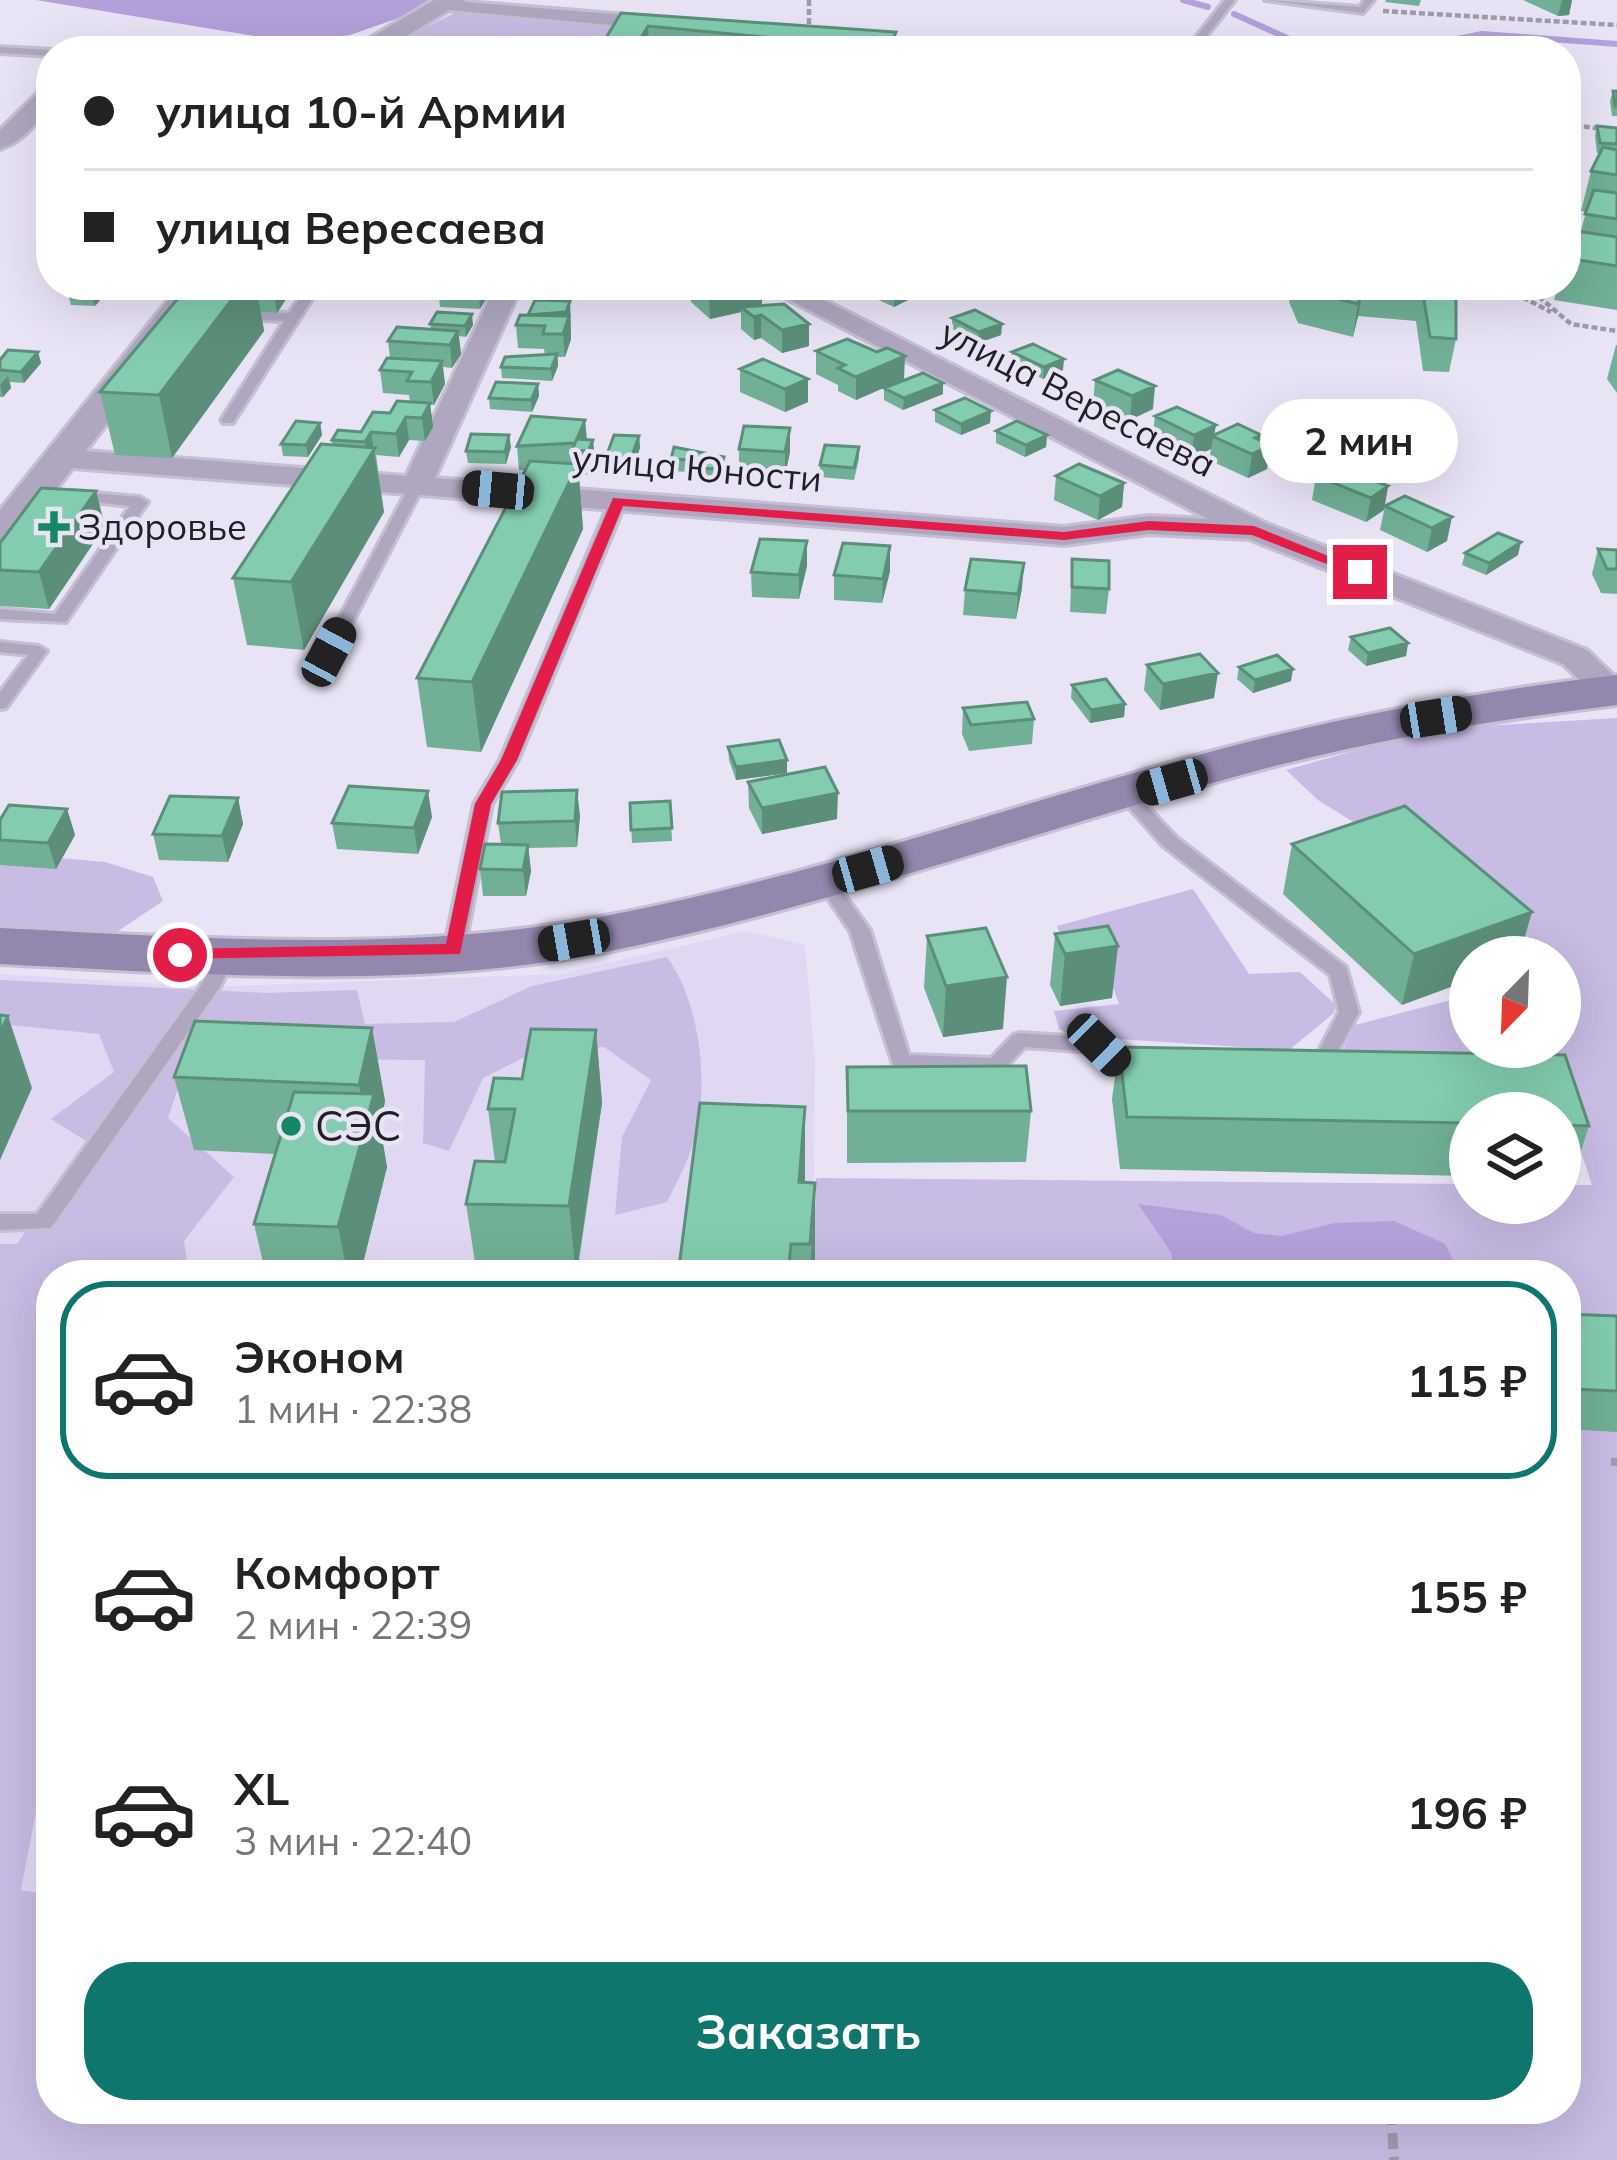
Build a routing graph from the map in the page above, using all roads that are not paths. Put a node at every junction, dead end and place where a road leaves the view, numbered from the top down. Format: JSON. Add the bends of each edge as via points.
{"nodes":[{"id":1,"x":1230,"y":0,"type":"edge"},
{"id":2,"x":1270,"y":0,"type":"edge"},
{"id":3,"x":451,"y":2,"type":"edge"},
{"id":4,"x":1366,"y":5,"type":"edge"},
{"id":5,"x":696,"y":26,"type":"edge"},
{"id":6,"x":389,"y":36,"type":"edge"},
{"id":7,"x":1202,"y":36,"type":"edge"},
{"id":8,"x":0,"y":50,"type":"edge"},
{"id":9,"x":36,"y":52,"type":"edge"},
{"id":10,"x":36,"y":108,"type":"edge"},
{"id":11,"x":0,"y":142,"type":"edge"},
{"id":12,"x":305,"y":300,"type":"edge"},
{"id":13,"x":502,"y":300,"type":"edge"},
{"id":14,"x":804,"y":300,"type":"edge"},
{"id":15,"x":191,"y":304,"type":"edge"},
{"id":16,"x":223,"y":315,"type":"edge"},
{"id":17,"x":293,"y":317,"type":"junction"},
{"id":18,"x":228,"y":420,"type":"dead end"},
{"id":19,"x":61,"y":458,"type":"junction"},
{"id":20,"x":418,"y":483,"type":"junction"},
{"id":21,"x":34,"y":493,"type":"junction"},
{"id":22,"x":618,"y":501,"type":"junction"},
{"id":23,"x":1254,"y":530,"type":"junction"},
{"id":24,"x":0,"y":536,"type":"edge"},
{"id":25,"x":0,"y":614,"type":"edge"},
{"id":26,"x":0,"y":647,"type":"edge"},
{"id":27,"x":329,"y":652,"type":"dead end"},
{"id":28,"x":1614,"y":690,"type":"edge"},
{"id":29,"x":0,"y":704,"type":"edge"},
{"id":30,"x":1127,"y":795,"type":"junction"},
{"id":31,"x":825,"y":881,"type":"junction"},
{"id":32,"x":0,"y":946,"type":"edge"},
{"id":33,"x":454,"y":950,"type":"junction"},
{"id":34,"x":225,"y":957,"type":"junction"},
{"id":35,"x":1166,"y":1070,"type":"edge"},
{"id":36,"x":1318,"y":1072,"type":"edge"},
{"id":37,"x":0,"y":1222,"type":"edge"}],
"edges":[{"from":1,"to":7,"type":"lane"},
{"from":2,"to":4,"type":"lane"},
{"from":3,"to":5,"type":"street"},
{"from":3,"to":6,"type":"street"},
{"from":8,"to":9,"type":"lane"},
{"from":10,"to":11,"type":"street"},
{"from":12,"to":17,"type":"lane"},
{"from":13,"to":20,"type":"street"},
{"from":14,"to":23,"type":"street","name":"улица Вересаева"},
{"from":15,"to":19,"type":"street"},
{"from":16,"to":17,"type":"lane"},
{"from":17,"to":18,"type":"lane"},
{"from":19,"to":20,"type":"street","name":"улица Юности"},
{"from":19,"to":21,"type":"street"},
{"from":20,"to":22,"type":"street","name":"улица Юности"},
{"from":20,"to":27,"type":"lane"},
{"from":21,"to":24,"type":"street"},
{"from":21,"to":25,"type":"lane","via":[[140,502],[60,619]]},
{"from":22,"to":23,"type":"street","name":"улица Юности","via":[[1064,536],[1149,526]]},
{"from":22,"to":33,"type":"lane","via":[[483,804]]},
{"from":23,"to":28,"type":"street","name":"улица Вересаева","via":[[1575,657]]},
{"from":26,"to":29,"type":"lane","via":[[39,651]]},
{"from":28,"to":30,"type":"main road","via":[[1398,723]]},
{"from":30,"to":31,"type":"main road"},
{"from":30,"to":36,"type":"lane","via":[[1170,842],[1339,972],[1349,1012]]},
{"from":31,"to":33,"type":"main road","via":[[605,934]]},
{"from":31,"to":35,"type":"lane","via":[[860,930],[901,1062],[996,1065],[1020,1040],[1099,1045],[1123,1069]]},
{"from":32,"to":34,"type":"main road"},
{"from":33,"to":34,"type":"main road"},
{"from":34,"to":37,"type":"lane","via":[[43,1222]]}]}
